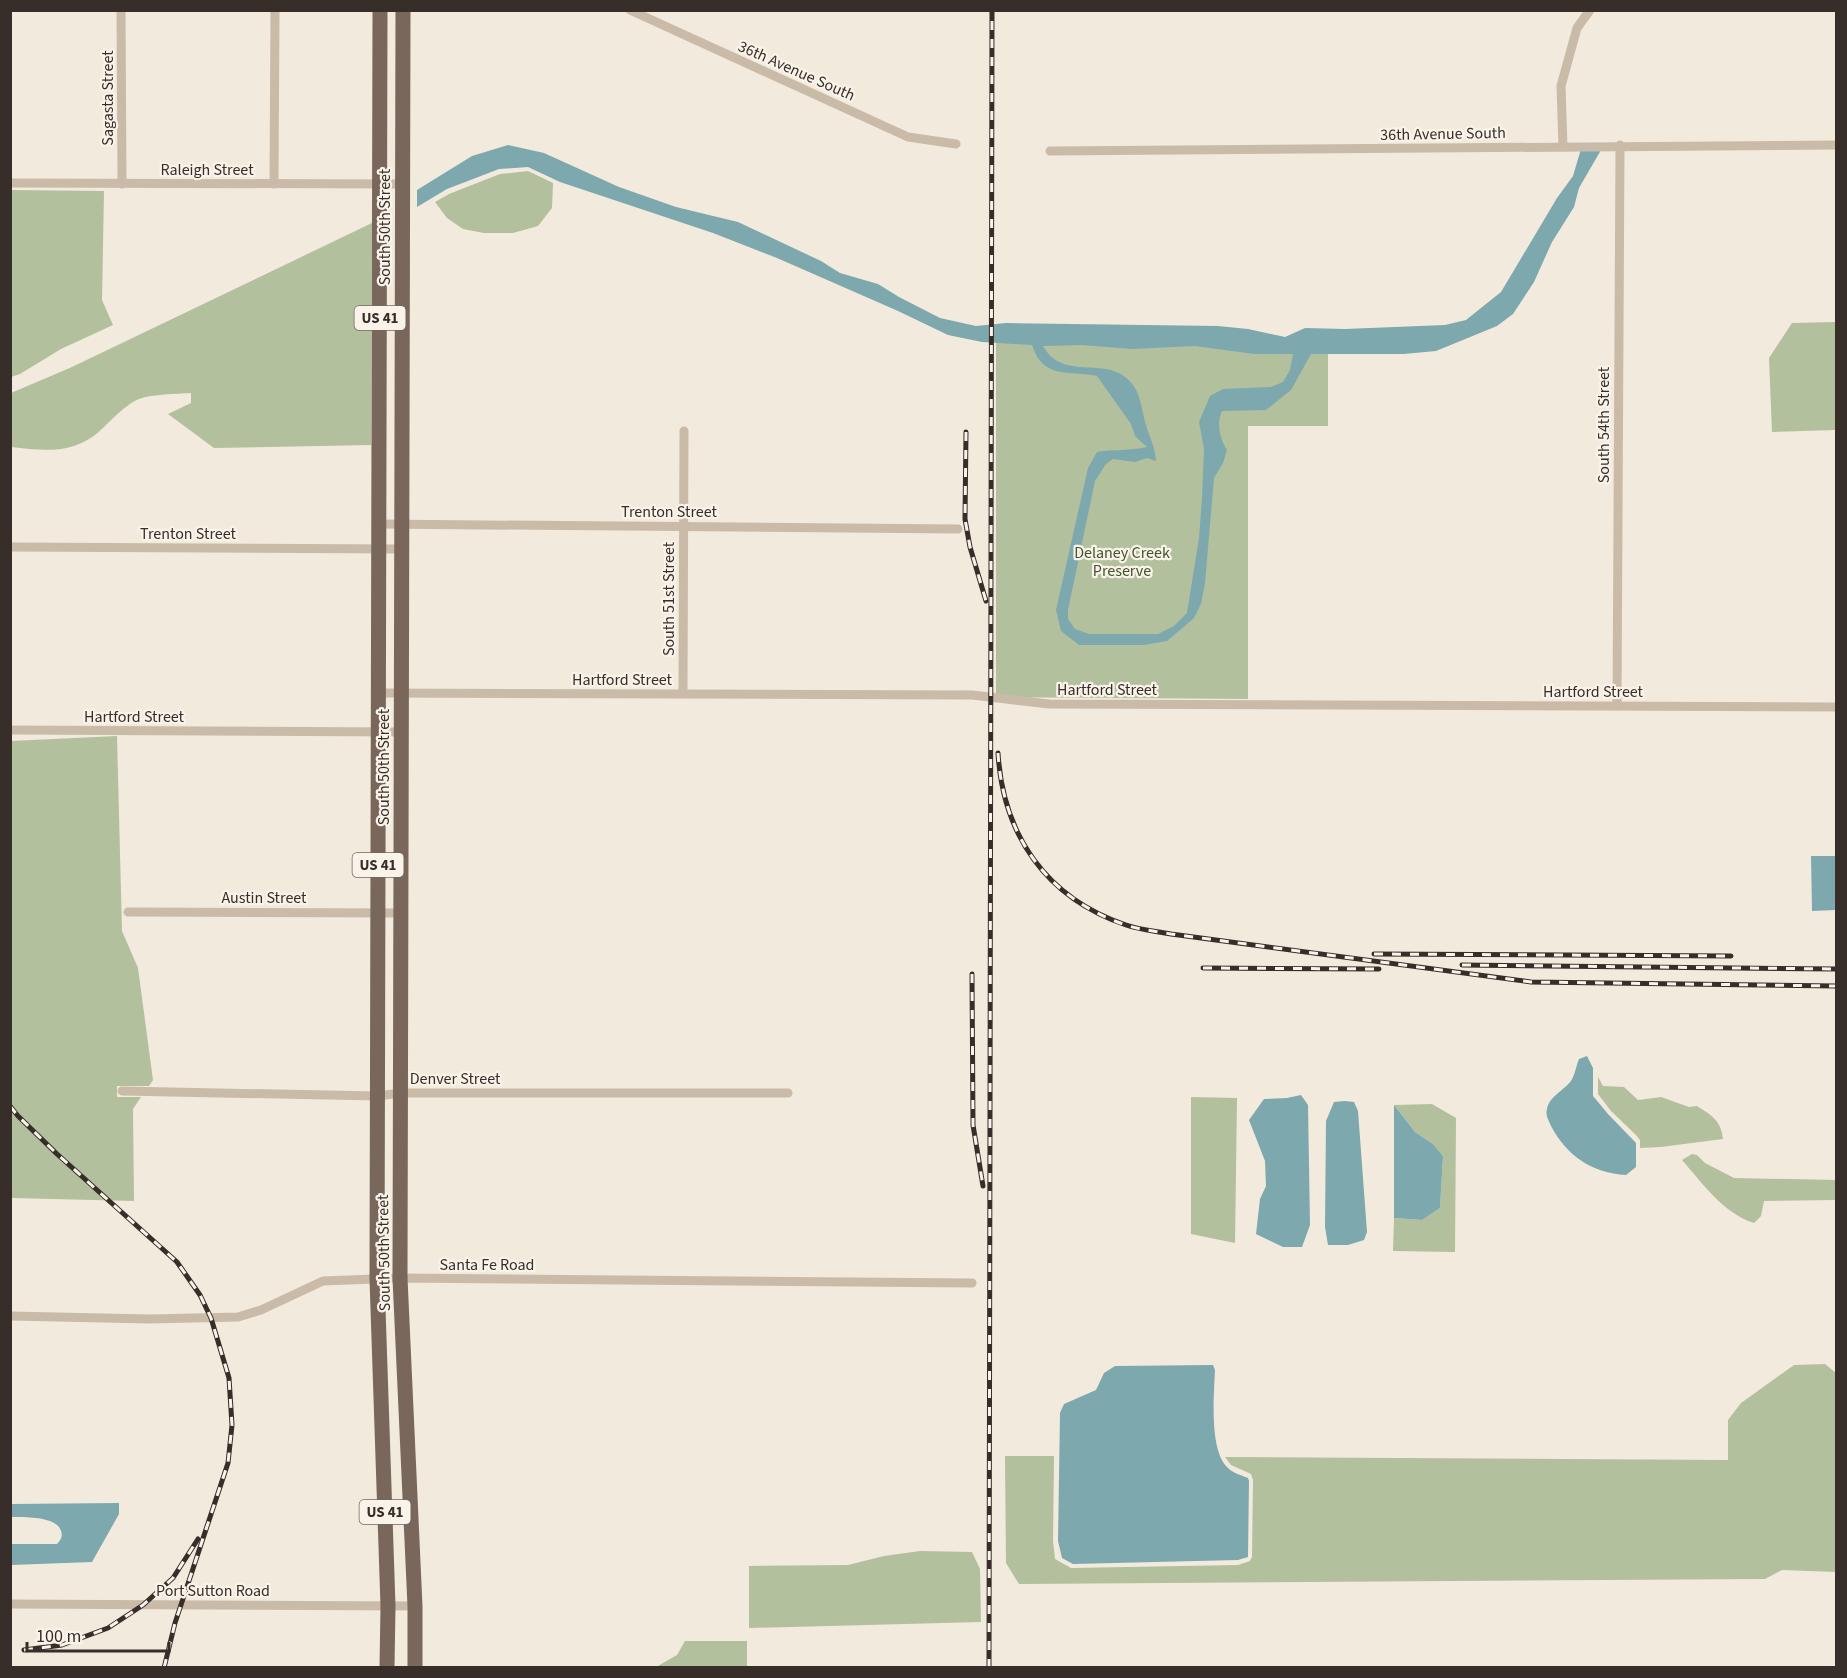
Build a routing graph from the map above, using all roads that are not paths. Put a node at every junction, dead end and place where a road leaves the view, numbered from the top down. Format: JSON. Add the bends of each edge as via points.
{"nodes":[{"id":1,"x":121,"y":10,"type":"edge"},
{"id":2,"x":274,"y":10,"type":"edge"},
{"id":3,"x":380,"y":10,"type":"edge"},
{"id":4,"x":403,"y":10,"type":"edge"},
{"id":5,"x":630,"y":10,"type":"edge"},
{"id":6,"x":1590,"y":10,"type":"edge"},
{"id":7,"x":956,"y":144,"type":"dead end"},
{"id":8,"x":1836,"y":145,"type":"edge"},
{"id":9,"x":1620,"y":146,"type":"junction"},
{"id":10,"x":1563,"y":147,"type":"junction"},
{"id":11,"x":1050,"y":152,"type":"dead end"},
{"id":12,"x":10,"y":183,"type":"edge"},
{"id":13,"x":274,"y":183,"type":"junction"},
{"id":14,"x":122,"y":184,"type":"junction"},
{"id":15,"x":380,"y":184,"type":"junction"},
{"id":16,"x":403,"y":184,"type":"junction"},
{"id":17,"x":380,"y":366,"type":"junction"},
{"id":18,"x":402,"y":367,"type":"junction"},
{"id":19,"x":684,"y":431,"type":"dead end"},
{"id":20,"x":379,"y":524,"type":"junction"},
{"id":21,"x":402,"y":525,"type":"junction"},
{"id":22,"x":682,"y":526,"type":"junction"},
{"id":23,"x":958,"y":529,"type":"dead end"},
{"id":24,"x":10,"y":547,"type":"edge"},
{"id":25,"x":379,"y":549,"type":"junction"},
{"id":26,"x":402,"y":549,"type":"junction"},
{"id":27,"x":379,"y":693,"type":"junction"},
{"id":28,"x":683,"y":693,"type":"junction"},
{"id":29,"x":402,"y":694,"type":"junction"},
{"id":30,"x":1617,"y":706,"type":"junction"},
{"id":31,"x":1836,"y":707,"type":"edge"},
{"id":32,"x":10,"y":730,"type":"edge"},
{"id":33,"x":379,"y":732,"type":"junction"},
{"id":34,"x":401,"y":732,"type":"junction"},
{"id":35,"x":128,"y":912,"type":"dead end"},
{"id":36,"x":378,"y":913,"type":"junction"},
{"id":37,"x":401,"y":913,"type":"junction"},
{"id":38,"x":122,"y":1091,"type":"dead end"},
{"id":39,"x":400,"y":1093,"type":"junction"},
{"id":40,"x":788,"y":1093,"type":"dead end"},
{"id":41,"x":377,"y":1096,"type":"junction"},
{"id":42,"x":400,"y":1278,"type":"junction"},
{"id":43,"x":377,"y":1279,"type":"junction"},
{"id":44,"x":972,"y":1283,"type":"dead end"},
{"id":45,"x":10,"y":1316,"type":"edge"},
{"id":46,"x":10,"y":1604,"type":"edge"},
{"id":47,"x":388,"y":1606,"type":"junction"},
{"id":48,"x":415,"y":1606,"type":"junction"},
{"id":49,"x":387,"y":1668,"type":"edge"},
{"id":50,"x":415,"y":1668,"type":"edge"}],
"edges":[{"from":1,"to":14,"type":"street","name":"Sagasta Street"},
{"from":2,"to":13,"type":"street"},
{"from":3,"to":15,"type":"main road","name":"South 50th Street","number":"US 41"},
{"from":4,"to":16,"type":"main road","name":"South 50th Street","number":"US 41"},
{"from":5,"to":7,"type":"street","name":"36th Avenue South","via":[[908,137]]},
{"from":6,"to":10,"type":"street","via":[[1577,28],[1561,86]]},
{"from":8,"to":9,"type":"street","name":"36th Avenue South"},
{"from":9,"to":10,"type":"street","name":"36th Avenue South"},
{"from":9,"to":30,"type":"street","name":"South 54th Street"},
{"from":10,"to":11,"type":"street","name":"36th Avenue South"},
{"from":12,"to":14,"type":"street","name":"Raleigh Street"},
{"from":13,"to":14,"type":"street","name":"Raleigh Street"},
{"from":13,"to":15,"type":"street","name":"Raleigh Street"},
{"from":15,"to":16,"type":"street","name":"Raleigh Street"},
{"from":15,"to":17,"type":"main road","name":"South 50th Street","number":"US 41"},
{"from":16,"to":18,"type":"main road","name":"South 50th Street","number":"US 41"},
{"from":17,"to":18,"type":"street"},
{"from":17,"to":20,"type":"main road","name":"South 50th Street","number":"US 41"},
{"from":18,"to":21,"type":"main road","name":"South 50th Street","number":"US 41"},
{"from":19,"to":22,"type":"street","name":"South 51st Street"},
{"from":20,"to":21,"type":"street","name":"Trenton Street"},
{"from":20,"to":25,"type":"main road","name":"South 50th Street","number":"US 41"},
{"from":21,"to":22,"type":"street","name":"Trenton Street"},
{"from":21,"to":26,"type":"main road","name":"South 50th Street","number":"US 41"},
{"from":22,"to":23,"type":"street","name":"Trenton Street"},
{"from":22,"to":28,"type":"street","name":"South 51st Street"},
{"from":24,"to":25,"type":"street","name":"Trenton Street"},
{"from":25,"to":26,"type":"street","name":"Trenton Street"},
{"from":25,"to":27,"type":"main road","name":"South 50th Street","number":"US 41"},
{"from":26,"to":29,"type":"main road","name":"South 50th Street","number":"US 41"},
{"from":27,"to":29,"type":"street","name":"Hartford Street"},
{"from":27,"to":33,"type":"main road","name":"South 50th Street","number":"US 41"},
{"from":28,"to":29,"type":"street","name":"Hartford Street"},
{"from":28,"to":30,"type":"street","name":"Hartford Street","via":[[972,695],[1049,704]]},
{"from":29,"to":34,"type":"main road","name":"South 50th Street","number":"US 41"},
{"from":30,"to":31,"type":"street","name":"Hartford Street"},
{"from":32,"to":33,"type":"street","name":"Hartford Street"},
{"from":33,"to":34,"type":"street","name":"Hartford Street"},
{"from":33,"to":36,"type":"main road","name":"South 50th Street","number":"US 41"},
{"from":34,"to":37,"type":"main road","name":"South 50th Street","number":"US 41"},
{"from":35,"to":36,"type":"street","name":"Austin Street"},
{"from":36,"to":37,"type":"street","name":"Austin Street"},
{"from":36,"to":41,"type":"main road","name":"South 50th Street","number":"US 41"},
{"from":37,"to":39,"type":"main road","name":"South 50th Street","number":"US 41"},
{"from":38,"to":41,"type":"street","name":"Denver Street"},
{"from":39,"to":40,"type":"street","name":"Denver Street"},
{"from":39,"to":41,"type":"street","name":"Denver Street"},
{"from":39,"to":42,"type":"main road","name":"South 50th Street","number":"US 41"},
{"from":41,"to":43,"type":"main road","name":"South 50th Street","number":"US 41"},
{"from":42,"to":43,"type":"street","name":"Santa Fe Road"},
{"from":42,"to":44,"type":"street","name":"Santa Fe Road"},
{"from":42,"to":48,"type":"main road","name":"South 50th Street","number":"US 41"},
{"from":43,"to":45,"type":"street","name":"Santa Fe Road","via":[[323,1281],[238,1317]]},
{"from":43,"to":47,"type":"main road","name":"South 50th Street","number":"US 41"},
{"from":46,"to":47,"type":"street","name":"Port Sutton Road"},
{"from":47,"to":48,"type":"street","name":"Port Sutton Road"},
{"from":47,"to":49,"type":"main road","name":"South 50th Street","number":"US 41"},
{"from":48,"to":50,"type":"main road","name":"South 50th Street","number":"US 41"}]}
